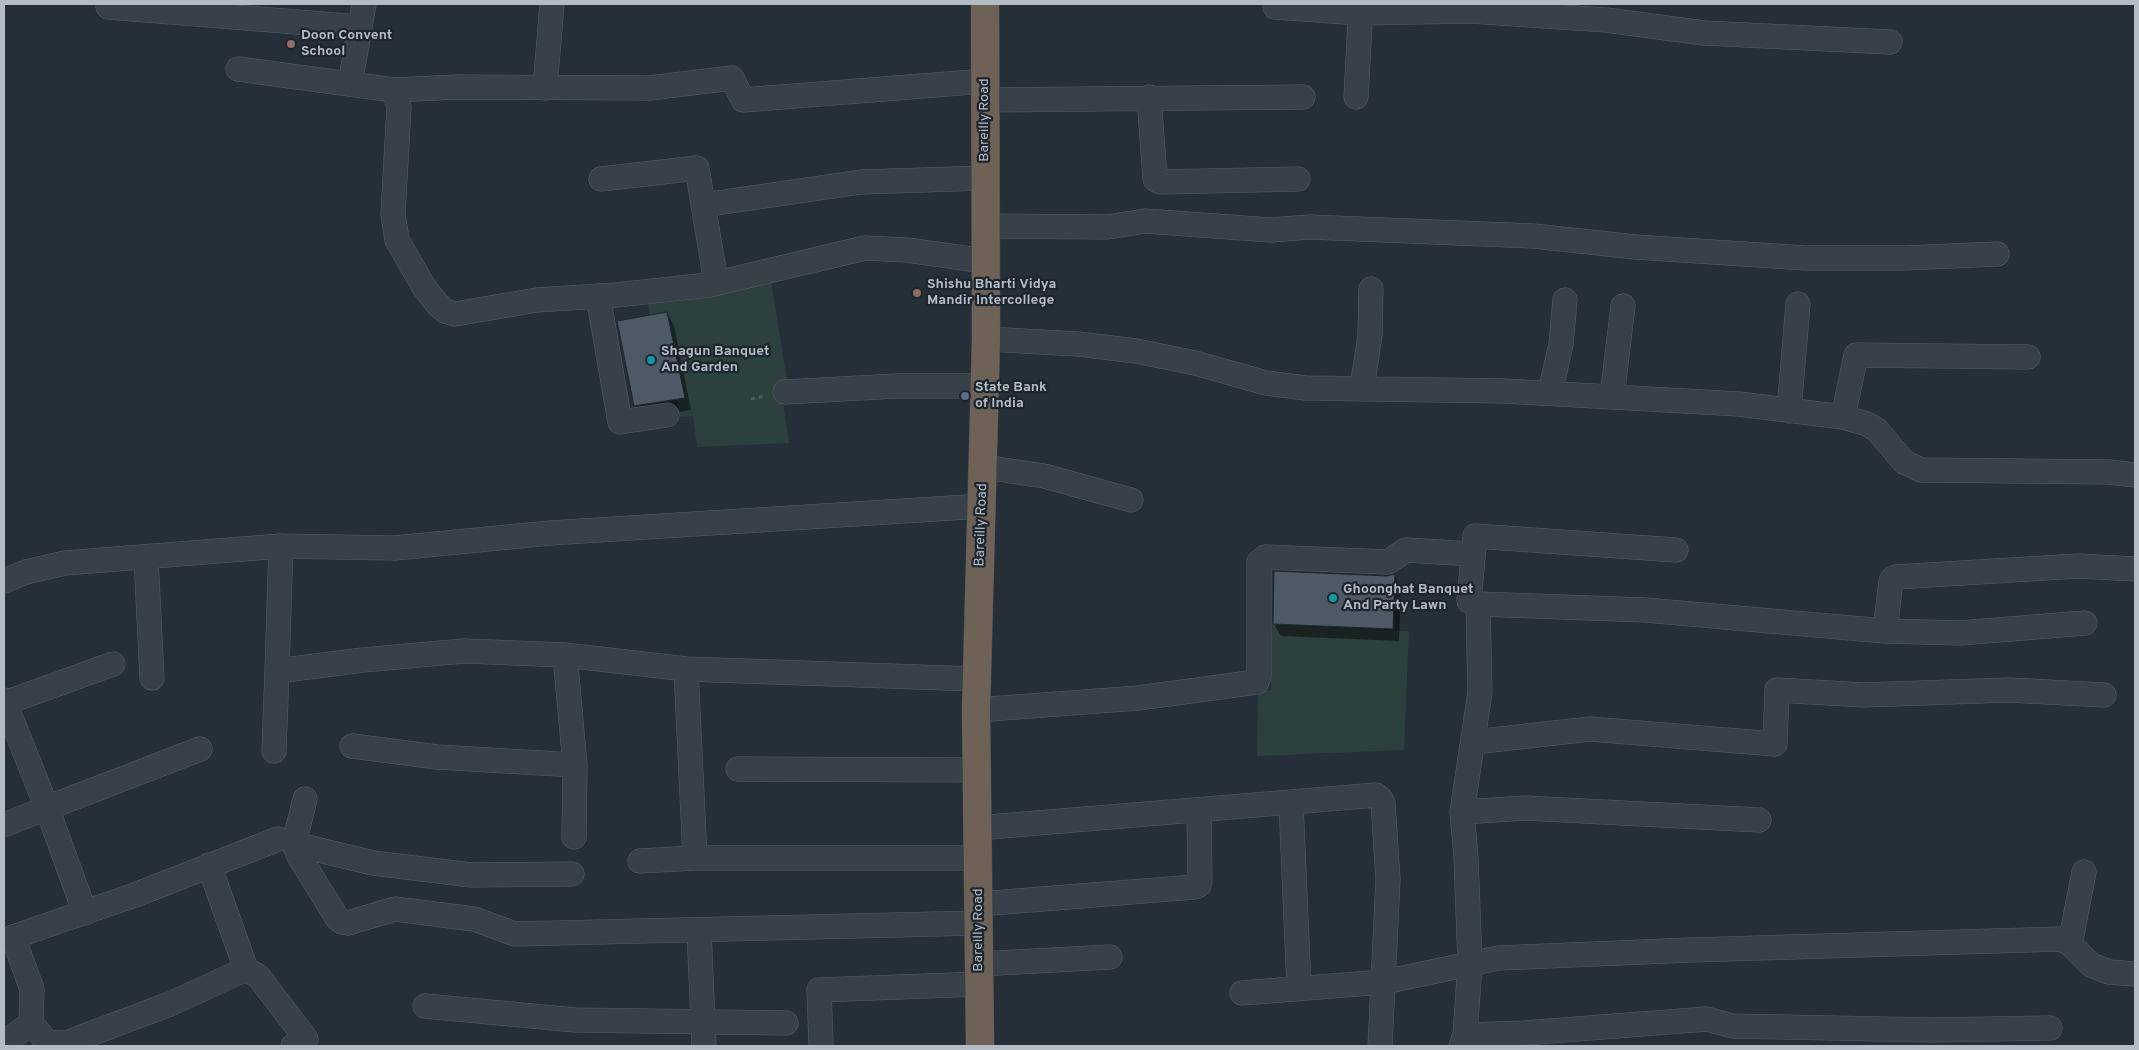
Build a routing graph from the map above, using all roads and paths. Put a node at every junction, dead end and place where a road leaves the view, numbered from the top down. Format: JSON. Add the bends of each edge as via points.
{"nodes":[{"id":1,"x":364,"y":4,"type":"edge"},
{"id":2,"x":552,"y":4,"type":"edge"},
{"id":3,"x":985,"y":4,"type":"edge"},
{"id":4,"x":108,"y":7,"type":"dead end"},
{"id":5,"x":1275,"y":8,"type":"dead end"},
{"id":6,"x":1361,"y":8,"type":"edge"},
{"id":7,"x":360,"y":27,"type":"junction"},
{"id":8,"x":1890,"y":42,"type":"dead end"},
{"id":9,"x":238,"y":69,"type":"dead end"},
{"id":10,"x":350,"y":84,"type":"junction"},
{"id":11,"x":545,"y":88,"type":"junction"},
{"id":12,"x":394,"y":90,"type":"junction"},
{"id":13,"x":986,"y":91,"type":"junction"},
{"id":14,"x":1149,"y":97,"type":"junction"},
{"id":15,"x":1303,"y":97,"type":"dead end"},
{"id":16,"x":1356,"y":97,"type":"dead end"},
{"id":17,"x":985,"y":178,"type":"junction"},
{"id":18,"x":601,"y":179,"type":"dead end"},
{"id":19,"x":1298,"y":179,"type":"dead end"},
{"id":20,"x":703,"y":205,"type":"junction"},
{"id":21,"x":985,"y":226,"type":"junction"},
{"id":22,"x":1997,"y":254,"type":"dead end"},
{"id":23,"x":985,"y":261,"type":"junction"},
{"id":24,"x":716,"y":282,"type":"junction"},
{"id":25,"x":1371,"y":289,"type":"dead end"},
{"id":26,"x":598,"y":296,"type":"junction"},
{"id":27,"x":1565,"y":300,"type":"dead end"},
{"id":28,"x":1798,"y":304,"type":"dead end"},
{"id":29,"x":1623,"y":306,"type":"dead end"},
{"id":30,"x":986,"y":339,"type":"junction"},
{"id":31,"x":2028,"y":358,"type":"dead end"},
{"id":32,"x":984,"y":386,"type":"junction"},
{"id":33,"x":1362,"y":388,"type":"junction"},
{"id":34,"x":785,"y":392,"type":"dead end"},
{"id":35,"x":1550,"y":393,"type":"junction"},
{"id":36,"x":1612,"y":397,"type":"junction"},
{"id":37,"x":1789,"y":411,"type":"junction"},
{"id":38,"x":668,"y":416,"type":"dead end"},
{"id":39,"x":1843,"y":417,"type":"junction"},
{"id":40,"x":984,"y":467,"type":"junction"},
{"id":41,"x":2135,"y":474,"type":"edge"},
{"id":42,"x":1131,"y":500,"type":"dead end"},
{"id":43,"x":983,"y":506,"type":"junction"},
{"id":44,"x":281,"y":546,"type":"junction"},
{"id":45,"x":1676,"y":550,"type":"dead end"},
{"id":46,"x":1472,"y":554,"type":"junction"},
{"id":47,"x":146,"y":557,"type":"junction"},
{"id":48,"x":2135,"y":568,"type":"edge"},
{"id":49,"x":4,"y":581,"type":"edge"},
{"id":50,"x":1478,"y":604,"type":"junction"},
{"id":51,"x":2085,"y":623,"type":"dead end"},
{"id":52,"x":1885,"y":631,"type":"junction"},
{"id":53,"x":565,"y":655,"type":"junction"},
{"id":54,"x":113,"y":664,"type":"dead end"},
{"id":55,"x":686,"y":669,"type":"junction"},
{"id":56,"x":278,"y":671,"type":"junction"},
{"id":57,"x":152,"y":678,"type":"dead end"},
{"id":58,"x":976,"y":680,"type":"junction"},
{"id":59,"x":2104,"y":695,"type":"dead end"},
{"id":60,"x":4,"y":702,"type":"edge"},
{"id":61,"x":976,"y":710,"type":"junction"},
{"id":62,"x":1474,"y":742,"type":"junction"},
{"id":63,"x":352,"y":746,"type":"dead end"},
{"id":64,"x":200,"y":749,"type":"dead end"},
{"id":65,"x":274,"y":751,"type":"dead end"},
{"id":66,"x":575,"y":765,"type":"junction"},
{"id":67,"x":738,"y":769,"type":"dead end"},
{"id":68,"x":976,"y":770,"type":"junction"},
{"id":69,"x":305,"y":799,"type":"dead end"},
{"id":70,"x":1291,"y":803,"type":"junction"},
{"id":71,"x":47,"y":808,"type":"junction"},
{"id":72,"x":1199,"y":811,"type":"junction"},
{"id":73,"x":1462,"y":812,"type":"junction"},
{"id":74,"x":1760,"y":820,"type":"dead end"},
{"id":75,"x":4,"y":826,"type":"edge"},
{"id":76,"x":977,"y":828,"type":"junction"},
{"id":77,"x":574,"y":837,"type":"dead end"},
{"id":78,"x":286,"y":841,"type":"junction"},
{"id":79,"x":695,"y":858,"type":"junction"},
{"id":80,"x":978,"y":858,"type":"junction"},
{"id":81,"x":640,"y":861,"type":"dead end"},
{"id":82,"x":209,"y":865,"type":"junction"},
{"id":83,"x":2084,"y":872,"type":"dead end"},
{"id":84,"x":572,"y":874,"type":"dead end"},
{"id":85,"x":85,"y":913,"type":"junction"},
{"id":86,"x":979,"y":913,"type":"junction"},
{"id":87,"x":699,"y":930,"type":"junction"},
{"id":88,"x":2070,"y":944,"type":"junction"},
{"id":89,"x":1110,"y":957,"type":"dead end"},
{"id":90,"x":1470,"y":964,"type":"junction"},
{"id":91,"x":246,"y":968,"type":"junction"},
{"id":92,"x":979,"y":974,"type":"junction"},
{"id":93,"x":2135,"y":974,"type":"edge"},
{"id":94,"x":1384,"y":982,"type":"junction"},
{"id":95,"x":1299,"y":988,"type":"junction"},
{"id":96,"x":1242,"y":993,"type":"dead end"},
{"id":97,"x":426,"y":1006,"type":"dead end"},
{"id":98,"x":31,"y":1023,"type":"junction"},
{"id":99,"x":702,"y":1023,"type":"junction"},
{"id":100,"x":786,"y":1023,"type":"dead end"},
{"id":101,"x":2050,"y":1028,"type":"dead end"},
{"id":102,"x":1463,"y":1041,"type":"edge"},
{"id":103,"x":4,"y":1043,"type":"edge"},
{"id":104,"x":821,"y":1043,"type":"dead end"},
{"id":105,"x":293,"y":1046,"type":"edge"},
{"id":106,"x":704,"y":1046,"type":"edge"},
{"id":107,"x":980,"y":1046,"type":"edge"},
{"id":108,"x":1380,"y":1046,"type":"edge"}],
"edges":[{"from":1,"to":7,"type":"street"},
{"from":2,"to":11,"type":"street"},
{"from":3,"to":13,"type":"highway","name":"Bareilly Road"},
{"from":4,"to":7,"type":"street"},
{"from":5,"to":6,"type":"street"},
{"from":6,"to":8,"type":"street","via":[[1470,11],[1606,20],[1704,33]]},
{"from":6,"to":16,"type":"street"},
{"from":7,"to":10,"type":"street"},
{"from":9,"to":10,"type":"street"},
{"from":10,"to":12,"type":"street"},
{"from":11,"to":12,"type":"street"},
{"from":11,"to":13,"type":"street","via":[[650,88],[732,78],[743,100]]},
{"from":12,"to":26,"type":"street","via":[[398,107],[393,214],[397,240],[438,306],[455,314],[537,300]]},
{"from":13,"to":14,"type":"street"},
{"from":13,"to":17,"type":"highway","name":"Bareilly Road"},
{"from":14,"to":15,"type":"street"},
{"from":14,"to":19,"type":"street","via":[[1155,179],[1160,182]]},
{"from":17,"to":20,"type":"street","via":[[861,182]]},
{"from":17,"to":21,"type":"highway","name":"Bareilly Road"},
{"from":18,"to":20,"type":"street","via":[[697,168]]},
{"from":20,"to":24,"type":"street"},
{"from":21,"to":22,"type":"street","via":[[1108,227],[1145,221],[1271,230],[1310,227],[1533,236],[1636,247],[1805,258]]},
{"from":21,"to":23,"type":"highway","name":"Bareilly Road"},
{"from":23,"to":24,"type":"street","via":[[907,250],[865,248]]},
{"from":23,"to":30,"type":"highway","name":"Bareilly Road"},
{"from":24,"to":26,"type":"street"},
{"from":25,"to":33,"type":"street","via":[[1370,335]]},
{"from":26,"to":38,"type":"street","via":[[620,422]]},
{"from":27,"to":35,"type":"street","via":[[1561,344]]},
{"from":28,"to":37,"type":"street"},
{"from":29,"to":36,"type":"street"},
{"from":30,"to":32,"type":"highway","name":"Bareilly Road"},
{"from":30,"to":33,"type":"street","via":[[1136,351],[1266,383],[1306,388]]},
{"from":31,"to":39,"type":"street","via":[[1856,355]]},
{"from":32,"to":34,"type":"street","via":[[897,386]]},
{"from":32,"to":40,"type":"highway","name":"Bareilly Road"},
{"from":33,"to":35,"type":"street"},
{"from":35,"to":36,"type":"street"},
{"from":36,"to":37,"type":"street","via":[[1739,404]]},
{"from":37,"to":39,"type":"street"},
{"from":39,"to":41,"type":"street","via":[[1877,430],[1904,462],[1920,470]]},
{"from":40,"to":42,"type":"street","via":[[1044,476]]},
{"from":40,"to":43,"type":"highway","name":"Bareilly Road"},
{"from":43,"to":44,"type":"street","via":[[550,533],[395,548]]},
{"from":43,"to":58,"type":"highway","name":"Bareilly Road"},
{"from":44,"to":47,"type":"street"},
{"from":44,"to":56,"type":"street"},
{"from":45,"to":46,"type":"street","via":[[1475,536]]},
{"from":46,"to":50,"type":"street","via":[[1469,601]]},
{"from":46,"to":61,"type":"street","via":[[1406,550],[1388,562],[1265,557],[1259,562],[1257,682],[1138,698]]},
{"from":47,"to":49,"type":"street","via":[[65,563]]},
{"from":47,"to":57,"type":"street"},
{"from":48,"to":52,"type":"street","via":[[2078,566],[1896,577],[1891,582]]},
{"from":50,"to":52,"type":"street","via":[[1645,610]]},
{"from":50,"to":62,"type":"street","via":[[1480,692]]},
{"from":51,"to":52,"type":"street","via":[[1960,633]]},
{"from":53,"to":55,"type":"street"},
{"from":53,"to":56,"type":"street","via":[[464,651]]},
{"from":53,"to":66,"type":"street"},
{"from":54,"to":60,"type":"street"},
{"from":55,"to":58,"type":"street"},
{"from":55,"to":79,"type":"street"},
{"from":56,"to":65,"type":"street"},
{"from":58,"to":61,"type":"highway","name":"Bareilly Road"},
{"from":59,"to":62,"type":"street","via":[[2009,690],[1863,694],[1777,690],[1775,744],[1590,729]]},
{"from":60,"to":71,"type":"street"},
{"from":61,"to":68,"type":"highway","name":"Bareilly Road"},
{"from":62,"to":73,"type":"street"},
{"from":63,"to":66,"type":"street","via":[[446,758]]},
{"from":64,"to":71,"type":"street"},
{"from":66,"to":77,"type":"street"},
{"from":67,"to":68,"type":"street"},
{"from":68,"to":76,"type":"highway","name":"Bareilly Road"},
{"from":69,"to":78,"type":"street"},
{"from":70,"to":72,"type":"street"},
{"from":70,"to":94,"type":"street","via":[[1376,795],[1381,799],[1388,878]]},
{"from":70,"to":95,"type":"street"},
{"from":71,"to":75,"type":"street"},
{"from":71,"to":85,"type":"street"},
{"from":72,"to":76,"type":"street"},
{"from":72,"to":86,"type":"street","via":[[1200,880],[1195,887]]},
{"from":73,"to":74,"type":"street","via":[[1525,808]]},
{"from":73,"to":90,"type":"street"},
{"from":76,"to":80,"type":"highway","name":"Bareilly Road"},
{"from":78,"to":82,"type":"street"},
{"from":78,"to":84,"type":"street","via":[[374,863],[471,875]]},
{"from":78,"to":87,"type":"street","via":[[342,922],[394,909],[474,919],[514,934]]},
{"from":79,"to":80,"type":"street"},
{"from":79,"to":81,"type":"street"},
{"from":80,"to":86,"type":"highway","name":"Bareilly Road"},
{"from":82,"to":85,"type":"street"},
{"from":82,"to":91,"type":"street"},
{"from":83,"to":88,"type":"street"},
{"from":85,"to":98,"type":"street","via":[[13,937],[32,989]]},
{"from":86,"to":87,"type":"street"},
{"from":86,"to":92,"type":"highway","name":"Bareilly Road"},
{"from":87,"to":99,"type":"street"},
{"from":88,"to":90,"type":"street","via":[[2061,939],[1691,950],[1498,958]]},
{"from":88,"to":93,"type":"street","via":[[2091,965],[2109,972]]},
{"from":89,"to":92,"type":"street"},
{"from":90,"to":94,"type":"street"},
{"from":90,"to":102,"type":"street"},
{"from":91,"to":98,"type":"street","via":[[170,1004],[66,1043],[48,1043]]},
{"from":91,"to":105,"type":"street","via":[[259,977],[306,1039]]},
{"from":92,"to":104,"type":"street","via":[[819,990]]},
{"from":92,"to":107,"type":"highway","name":"Bareilly Road"},
{"from":94,"to":95,"type":"street"},
{"from":94,"to":108,"type":"street"},
{"from":95,"to":96,"type":"street"},
{"from":97,"to":99,"type":"street","via":[[575,1020]]},
{"from":98,"to":103,"type":"street"},
{"from":99,"to":100,"type":"street"},
{"from":99,"to":106,"type":"street"},
{"from":101,"to":102,"type":"street","via":[[1931,1030],[1732,1026],[1708,1020],[1524,1033]]}]}
